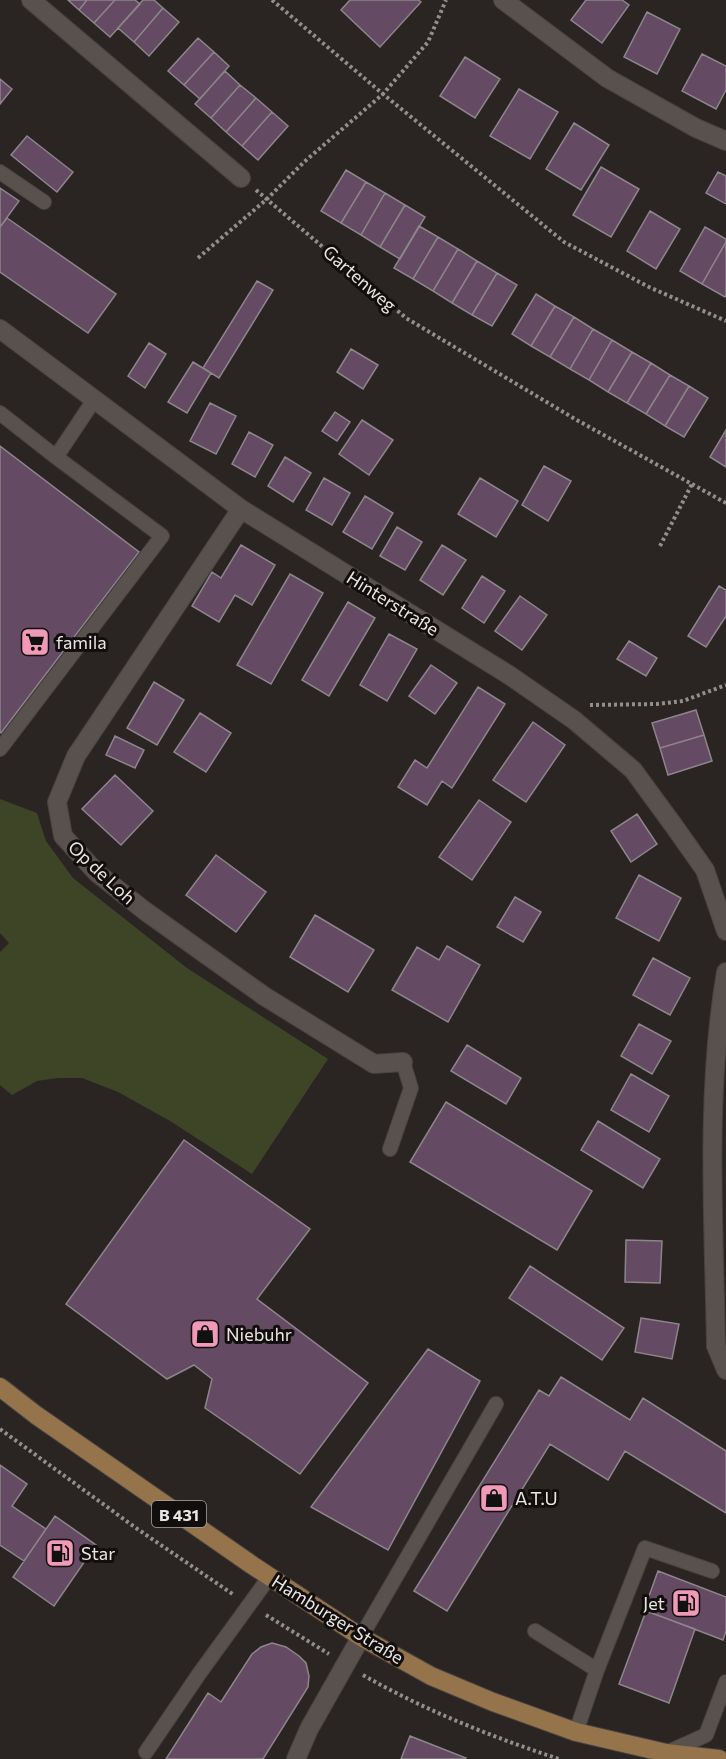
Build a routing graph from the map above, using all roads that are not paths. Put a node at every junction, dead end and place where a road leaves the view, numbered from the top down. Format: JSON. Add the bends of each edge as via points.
{"nodes":[{"id":1,"x":31,"y":0,"type":"edge"},
{"id":2,"x":502,"y":0,"type":"edge"},
{"id":3,"x":726,"y":141,"type":"edge"},
{"id":4,"x":0,"y":172,"type":"edge"},
{"id":5,"x":241,"y":178,"type":"road end"},
{"id":6,"x":44,"y":202,"type":"dead end"},
{"id":7,"x":0,"y":329,"type":"edge"},
{"id":8,"x":94,"y":400,"type":"junction"},
{"id":9,"x":0,"y":413,"type":"edge"},
{"id":10,"x":56,"y":457,"type":"junction"},
{"id":11,"x":241,"y":509,"type":"junction"},
{"id":12,"x":0,"y":749,"type":"edge"},
{"id":13,"x":726,"y":931,"type":"edge"},
{"id":14,"x":726,"y":972,"type":"edge"},
{"id":15,"x":402,"y":1062,"type":"joint"},
{"id":16,"x":390,"y":1149,"type":"dead end"},
{"id":17,"x":720,"y":1161,"type":"edge"},
{"id":18,"x":726,"y":1370,"type":"edge"},
{"id":19,"x":0,"y":1387,"type":"edge"},
{"id":20,"x":496,"y":1404,"type":"dead end"},
{"id":21,"x":712,"y":1571,"type":"dead end"},
{"id":22,"x":270,"y":1576,"type":"junction"},
{"id":23,"x":535,"y":1631,"type":"dead end"},
{"id":24,"x":361,"y":1637,"type":"junction"},
{"id":25,"x":597,"y":1670,"type":"junction"},
{"id":26,"x":726,"y":1682,"type":"edge"},
{"id":27,"x":576,"y":1732,"type":"junction"},
{"id":28,"x":146,"y":1752,"type":"dead end"},
{"id":29,"x":666,"y":1756,"type":"edge"},
{"id":30,"x":296,"y":1759,"type":"edge"},
{"id":31,"x":719,"y":1759,"type":"edge"}],
"edges":[{"from":1,"to":5,"type":"street"},
{"from":2,"to":3,"type":"street","via":[[607,78]]},
{"from":4,"to":6,"type":"lane"},
{"from":7,"to":8,"type":"street","name":"Hinterstraße"},
{"from":8,"to":10,"type":"lane"},
{"from":8,"to":11,"type":"street","name":"Hinterstraße"},
{"from":9,"to":10,"type":"lane"},
{"from":10,"to":12,"type":"lane","via":[[162,536]]},
{"from":11,"to":13,"type":"street","name":"Hinterstraße","via":[[509,675],[574,720],[633,770],[705,870]]},
{"from":11,"to":15,"type":"street","name":"Op de Loh","via":[[75,756],[57,802],[63,836],[97,873],[264,996],[374,1064]]},
{"from":14,"to":17,"type":"street","via":[[716,1055],[713,1134]]},
{"from":15,"to":16,"type":"lane","via":[[411,1088]]},
{"from":17,"to":18,"type":"street","via":[[716,1346]]},
{"from":19,"to":22,"type":"main road","name":"Hamburger Straße","number":"B 431"},
{"from":20,"to":24,"type":"lane"},
{"from":21,"to":25,"type":"lane","via":[[645,1548]]},
{"from":22,"to":24,"type":"main road","name":"Hamburger Straße","number":"B 431"},
{"from":22,"to":28,"type":"lane"},
{"from":23,"to":25,"type":"lane"},
{"from":24,"to":27,"type":"main road","name":"Hamburger Straße","number":"B 431","via":[[431,1676]]},
{"from":24,"to":30,"type":"street"},
{"from":25,"to":27,"type":"lane"},
{"from":26,"to":29,"type":"lane","via":[[706,1735]]},
{"from":27,"to":29,"type":"main road","name":"Hamburger Straße","number":"B 431"},
{"from":29,"to":31,"type":"main road","name":"Hamburger Straße","number":"B 431"}]}
